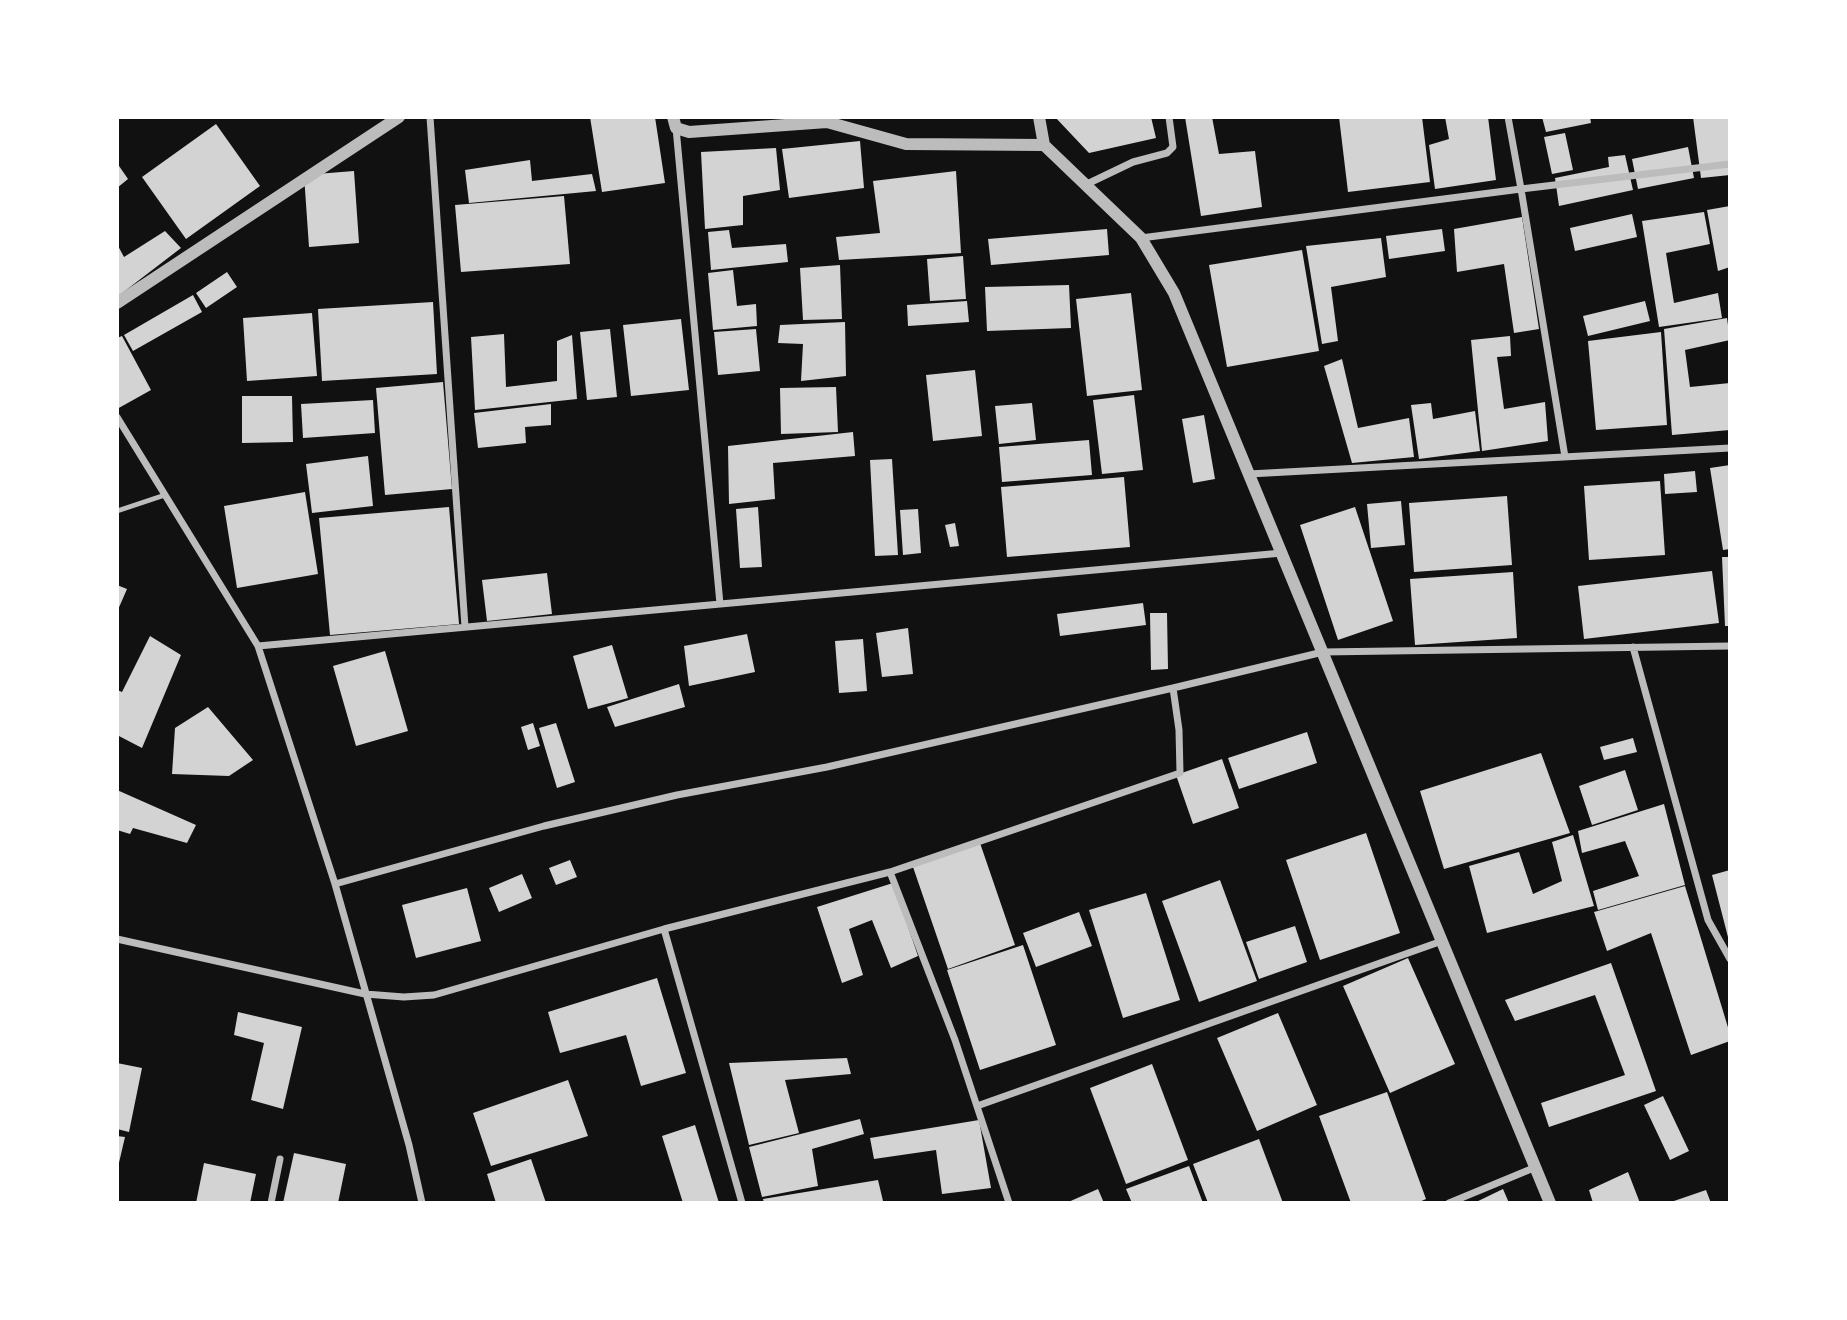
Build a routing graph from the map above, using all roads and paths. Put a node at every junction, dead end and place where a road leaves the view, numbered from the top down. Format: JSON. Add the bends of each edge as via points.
{"nodes":[{"id":1,"x":399,"y":117,"type":"edge"},
{"id":2,"x":430,"y":117,"type":"edge"},
{"id":3,"x":1039,"y":117,"type":"edge"},
{"id":4,"x":1169,"y":117,"type":"edge"},
{"id":5,"x":1508,"y":117,"type":"edge"},
{"id":6,"x":674,"y":123,"type":"edge"},
{"id":7,"x":1044,"y":145,"type":"junction"},
{"id":8,"x":1730,"y":164,"type":"edge"},
{"id":9,"x":1085,"y":185,"type":"junction"},
{"id":10,"x":1521,"y":189,"type":"junction"},
{"id":11,"x":1141,"y":239,"type":"junction"},
{"id":12,"x":117,"y":303,"type":"edge"},
{"id":13,"x":117,"y":417,"type":"edge"},
{"id":14,"x":1730,"y":448,"type":"edge"},
{"id":15,"x":1565,"y":457,"type":"junction"},
{"id":16,"x":1249,"y":474,"type":"junction"},
{"id":17,"x":165,"y":495,"type":"junction"},
{"id":18,"x":117,"y":511,"type":"edge"},
{"id":19,"x":1282,"y":553,"type":"junction"},
{"id":20,"x":720,"y":604,"type":"junction"},
{"id":21,"x":465,"y":627,"type":"junction"},
{"id":22,"x":258,"y":646,"type":"junction"},
{"id":23,"x":1730,"y":646,"type":"edge"},
{"id":24,"x":1633,"y":647,"type":"junction"},
{"id":25,"x":1322,"y":652,"type":"junction"},
{"id":26,"x":1173,"y":688,"type":"junction"},
{"id":27,"x":890,"y":872,"type":"junction"},
{"id":28,"x":335,"y":884,"type":"junction"},
{"id":29,"x":664,"y":929,"type":"junction"},
{"id":30,"x":117,"y":939,"type":"edge"},
{"id":31,"x":1442,"y":941,"type":"junction"},
{"id":32,"x":1730,"y":959,"type":"edge"},
{"id":33,"x":365,"y":994,"type":"junction"},
{"id":34,"x":977,"y":1106,"type":"junction"},
{"id":35,"x":280,"y":1159,"type":"dead end"},
{"id":36,"x":1536,"y":1167,"type":"junction"},
{"id":37,"x":271,"y":1203,"type":"edge"},
{"id":38,"x":422,"y":1203,"type":"edge"},
{"id":39,"x":742,"y":1203,"type":"edge"},
{"id":40,"x":1009,"y":1203,"type":"edge"},
{"id":41,"x":1450,"y":1203,"type":"edge"},
{"id":42,"x":1550,"y":1203,"type":"edge"}],
"edges":[{"from":1,"to":12,"type":"street"},
{"from":2,"to":21,"type":"street"},
{"from":3,"to":7,"type":"street"},
{"from":4,"to":9,"type":"street","via":[[1172,147],[1167,153],[1133,162]]},
{"from":5,"to":10,"type":"street"},
{"from":6,"to":7,"type":"street","via":[[698,131],[827,122],[906,144]]},
{"from":6,"to":20,"type":"street"},
{"from":7,"to":9,"type":"street"},
{"from":8,"to":10,"type":"street"},
{"from":9,"to":11,"type":"street"},
{"from":10,"to":11,"type":"street"},
{"from":10,"to":15,"type":"street"},
{"from":11,"to":16,"type":"street","via":[[1174,293]]},
{"from":13,"to":17,"type":"street"},
{"from":14,"to":15,"type":"street"},
{"from":15,"to":16,"type":"street"},
{"from":16,"to":19,"type":"street"},
{"from":17,"to":18,"type":"lane"},
{"from":17,"to":22,"type":"street"},
{"from":19,"to":20,"type":"street"},
{"from":19,"to":25,"type":"street"},
{"from":20,"to":21,"type":"street"},
{"from":21,"to":22,"type":"street"},
{"from":22,"to":28,"type":"street"},
{"from":23,"to":24,"type":"street"},
{"from":24,"to":25,"type":"street"},
{"from":24,"to":32,"type":"street","via":[[1708,920]]},
{"from":25,"to":26,"type":"street"},
{"from":25,"to":31,"type":"street"},
{"from":26,"to":27,"type":"street","via":[[1180,773]]},
{"from":26,"to":28,"type":"street","via":[[544,826]]},
{"from":27,"to":29,"type":"street"},
{"from":27,"to":34,"type":"street"},
{"from":28,"to":33,"type":"street"},
{"from":29,"to":33,"type":"street","via":[[434,995]]},
{"from":29,"to":39,"type":"street"},
{"from":30,"to":33,"type":"street"},
{"from":31,"to":34,"type":"street"},
{"from":31,"to":36,"type":"street"},
{"from":33,"to":38,"type":"street"},
{"from":34,"to":40,"type":"street"},
{"from":35,"to":37,"type":"street"},
{"from":36,"to":41,"type":"street"},
{"from":36,"to":42,"type":"street"}]}
